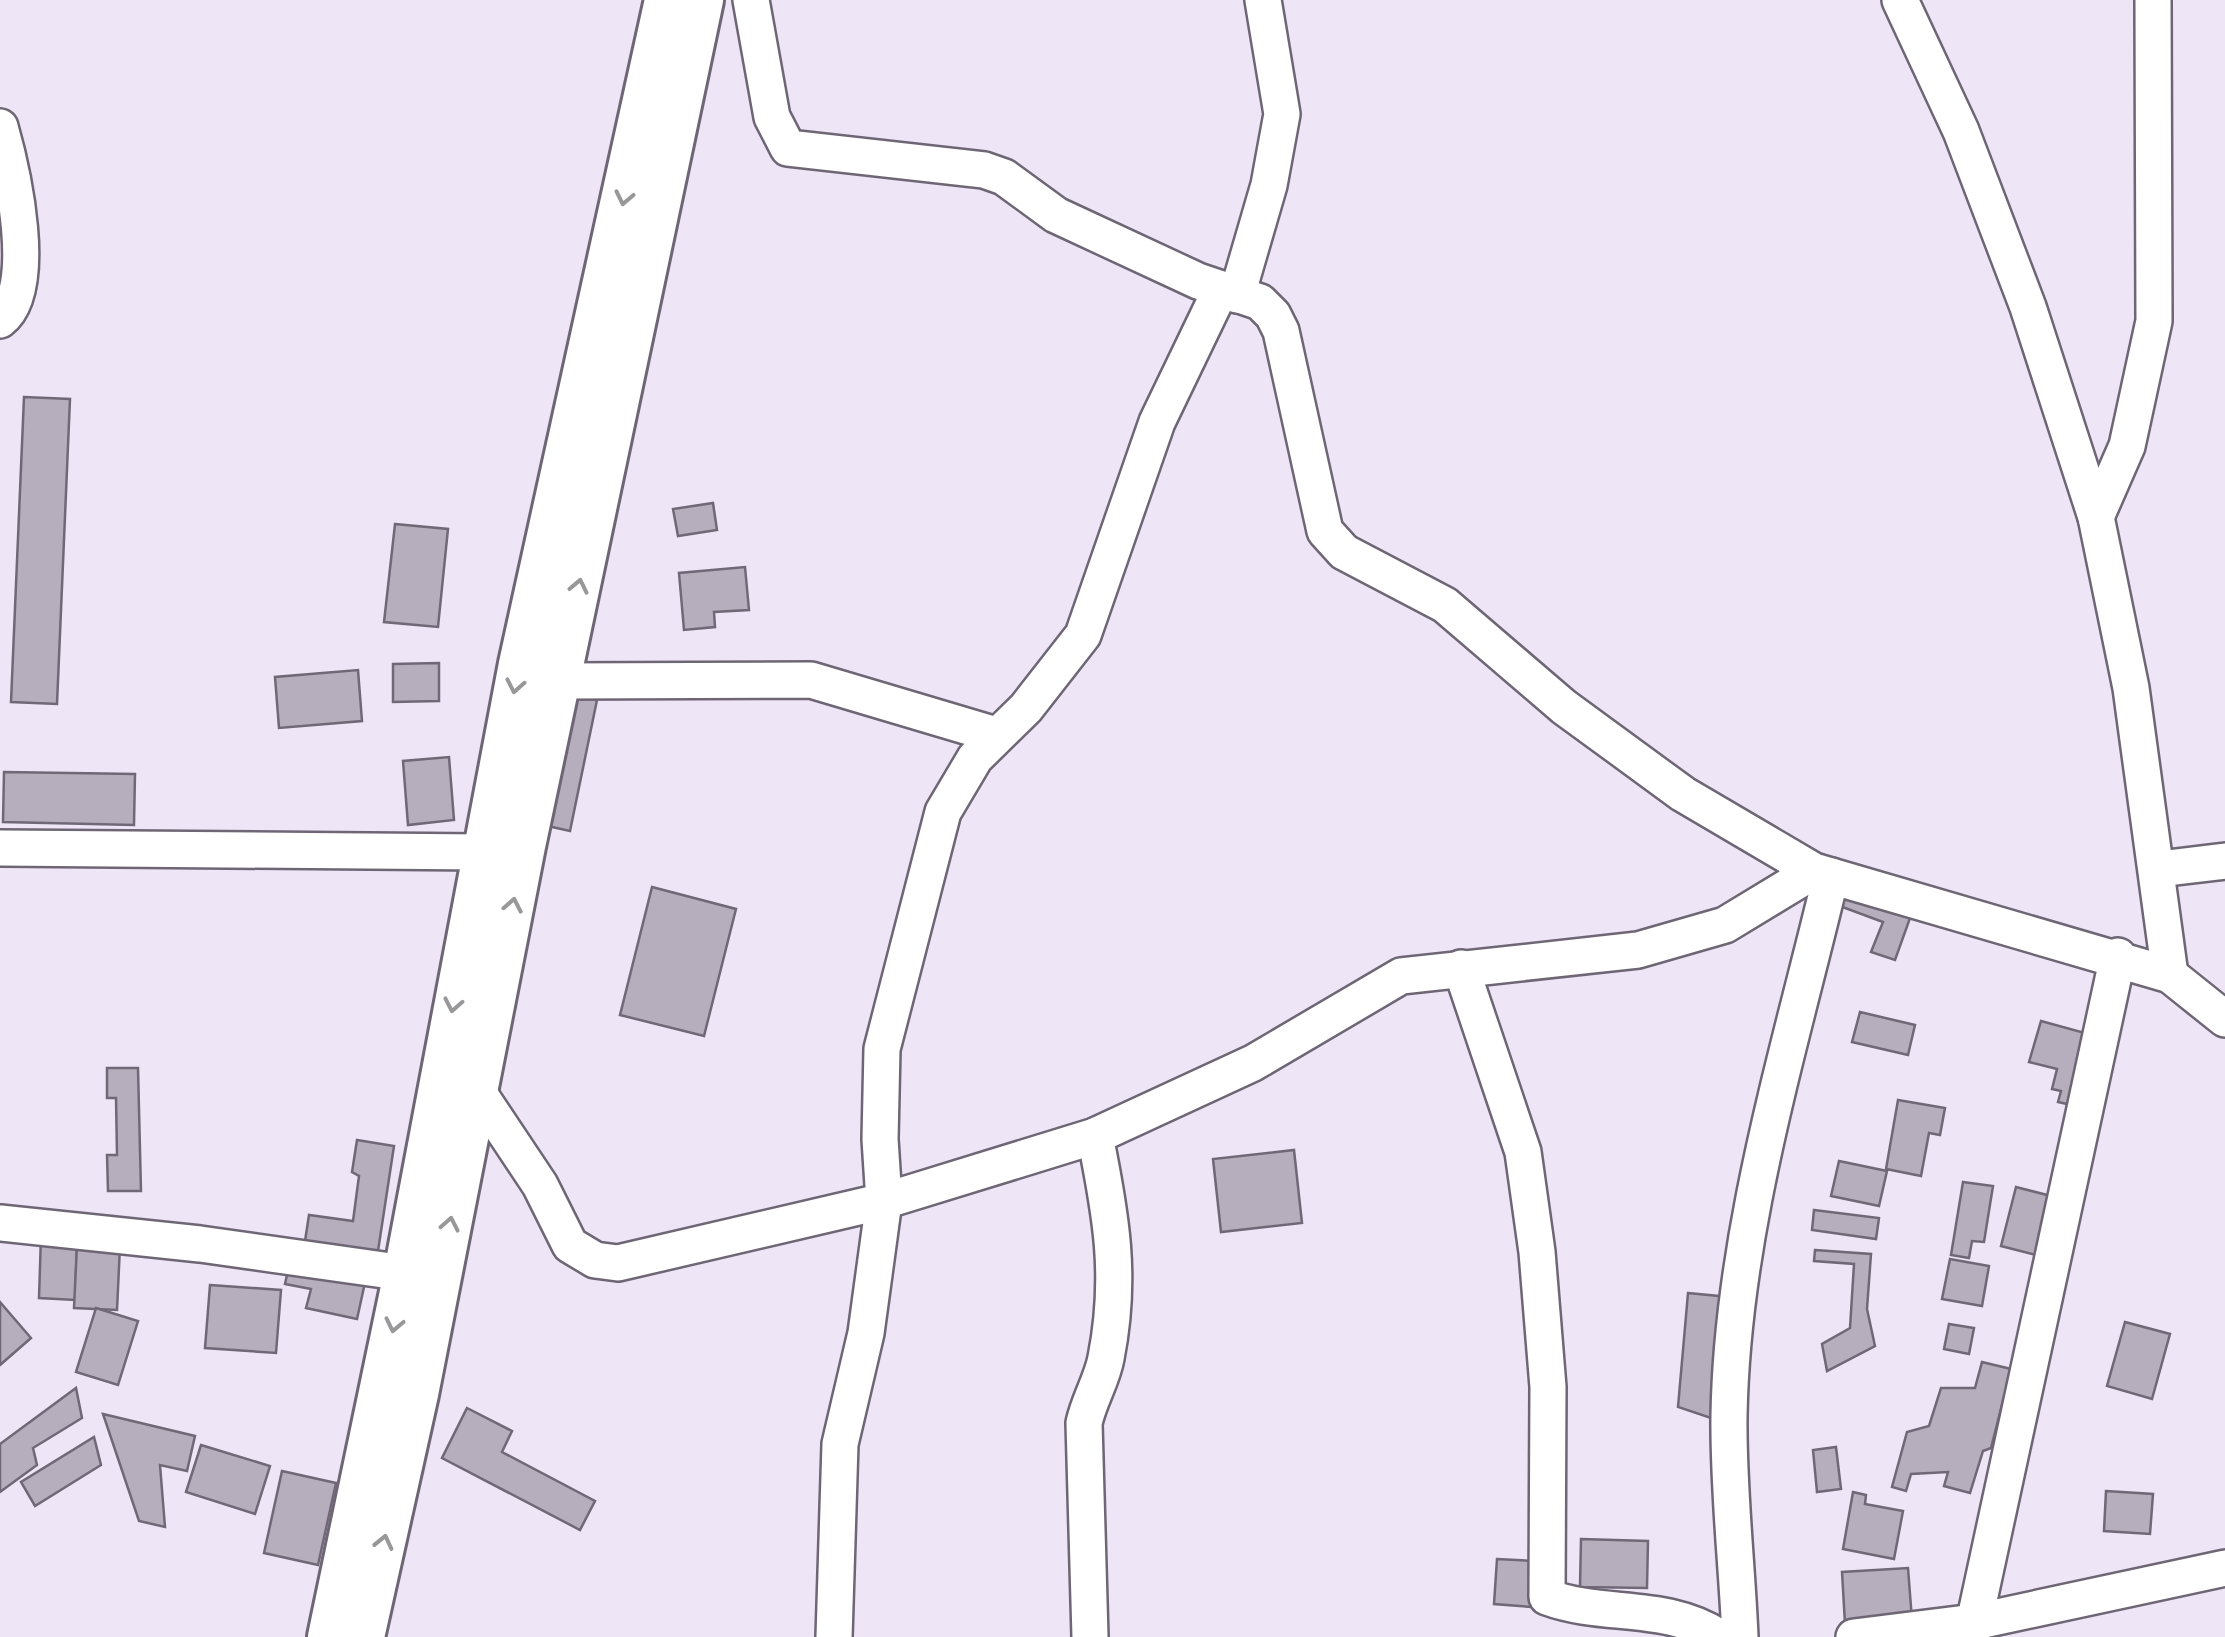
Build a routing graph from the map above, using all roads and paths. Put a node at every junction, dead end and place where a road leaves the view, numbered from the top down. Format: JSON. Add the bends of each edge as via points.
{"nodes":[{"id":1,"x":666,"y":0,"type":"edge"},
{"id":2,"x":702,"y":0,"type":"edge"},
{"id":3,"x":751,"y":0,"type":"edge"},
{"id":4,"x":1263,"y":0,"type":"edge"},
{"id":5,"x":1900,"y":0,"type":"edge"},
{"id":6,"x":2153,"y":0,"type":"edge"},
{"id":7,"x":0,"y":126,"type":"edge"},
{"id":8,"x":657,"y":131,"type":"junction"},
{"id":9,"x":1229,"y":292,"type":"junction"},
{"id":10,"x":0,"y":320,"type":"edge"},
{"id":11,"x":2096,"y":517,"type":"junction"},
{"id":12,"x":558,"y":680,"type":"junction"},
{"id":13,"x":996,"y":735,"type":"junction"},
{"id":14,"x":524,"y":846,"type":"junction"},
{"id":15,"x":0,"y":848,"type":"edge"},
{"id":16,"x":482,"y":852,"type":"junction"},
{"id":17,"x":2225,"y":861,"type":"edge"},
{"id":18,"x":2159,"y":869,"type":"junction"},
{"id":19,"x":1822,"y":874,"type":"junction"},
{"id":20,"x":2118,"y":956,"type":"junction"},
{"id":21,"x":1461,"y":968,"type":"junction"},
{"id":22,"x":2170,"y":975,"type":"junction"},
{"id":23,"x":2225,"y":1020,"type":"edge"},
{"id":24,"x":476,"y":1089,"type":"junction"},
{"id":25,"x":1095,"y":1136,"type":"junction"},
{"id":26,"x":884,"y":1202,"type":"junction"},
{"id":27,"x":0,"y":1223,"type":"edge"},
{"id":28,"x":405,"y":1273,"type":"junction"},
{"id":29,"x":2225,"y":1568,"type":"edge"},
{"id":30,"x":1972,"y":1629,"type":"edge"},
{"id":31,"x":329,"y":1637,"type":"edge"},
{"id":32,"x":363,"y":1637,"type":"edge"},
{"id":33,"x":834,"y":1637,"type":"edge"},
{"id":34,"x":1090,"y":1637,"type":"edge"},
{"id":35,"x":1719,"y":1637,"type":"edge"},
{"id":36,"x":1740,"y":1637,"type":"edge"},
{"id":37,"x":1854,"y":1637,"type":"edge"}],
"edges":[{"from":1,"to":8,"type":"street"},
{"from":2,"to":8,"type":"street"},
{"from":3,"to":9,"type":"street","via":[[772,117],[788,148],[984,170],[1056,215]]},
{"from":4,"to":9,"type":"street","via":[[1282,114],[1268,185]]},
{"from":5,"to":11,"type":"street","via":[[1961,130]]},
{"from":6,"to":11,"type":"street","via":[[2154,321],[2127,446]]},
{"from":7,"to":10,"type":"street","via":[[16,184],[19,287]]},
{"from":12,"to":8,"type":"street","one_way":true},
{"from":8,"to":16,"type":"street","one_way":true},
{"from":9,"to":13,"type":"street","via":[[1158,422],[1083,635]]},
{"from":9,"to":19,"type":"street","via":[[1260,302],[1274,315],[1325,531],[1344,552],[1445,604],[1564,707],[1684,794]]},
{"from":11,"to":18,"type":"street"},
{"from":12,"to":13,"type":"street","via":[[811,680]]},
{"from":12,"to":14,"type":"street"},
{"from":13,"to":26,"type":"street","via":[[944,812],[882,1049]]},
{"from":14,"to":16,"type":"street"},
{"from":24,"to":14,"type":"street","one_way":true},
{"from":15,"to":16,"type":"street"},
{"from":16,"to":28,"type":"street","one_way":true},
{"from":17,"to":18,"type":"street"},
{"from":18,"to":22,"type":"street"},
{"from":19,"to":20,"type":"street"},
{"from":19,"to":21,"type":"street","via":[[1725,925],[1638,950]]},
{"from":19,"to":36,"type":"street","via":[[1740,1293],[1729,1416]]},
{"from":20,"to":22,"type":"street"},
{"from":20,"to":30,"type":"street"},
{"from":21,"to":25,"type":"street","via":[[1402,976],[1253,1063]]},
{"from":21,"to":35,"type":"street","via":[[1523,1152],[1537,1252],[1548,1387],[1547,1597],[1570,1606],[1666,1614]]},
{"from":22,"to":23,"type":"street"},
{"from":24,"to":26,"type":"street","via":[[540,1184],[570,1245],[596,1260],[636,1259]]},
{"from":32,"to":24,"type":"street","one_way":true},
{"from":25,"to":26,"type":"street"},
{"from":25,"to":34,"type":"street","via":[[1115,1236],[1115,1294],[1105,1363],[1084,1423]]},
{"from":26,"to":33,"type":"street","via":[[866,1333],[840,1444]]},
{"from":27,"to":28,"type":"street"},
{"from":28,"to":31,"type":"street","one_way":true},
{"from":29,"to":30,"type":"street"},
{"from":30,"to":37,"type":"street"}]}
